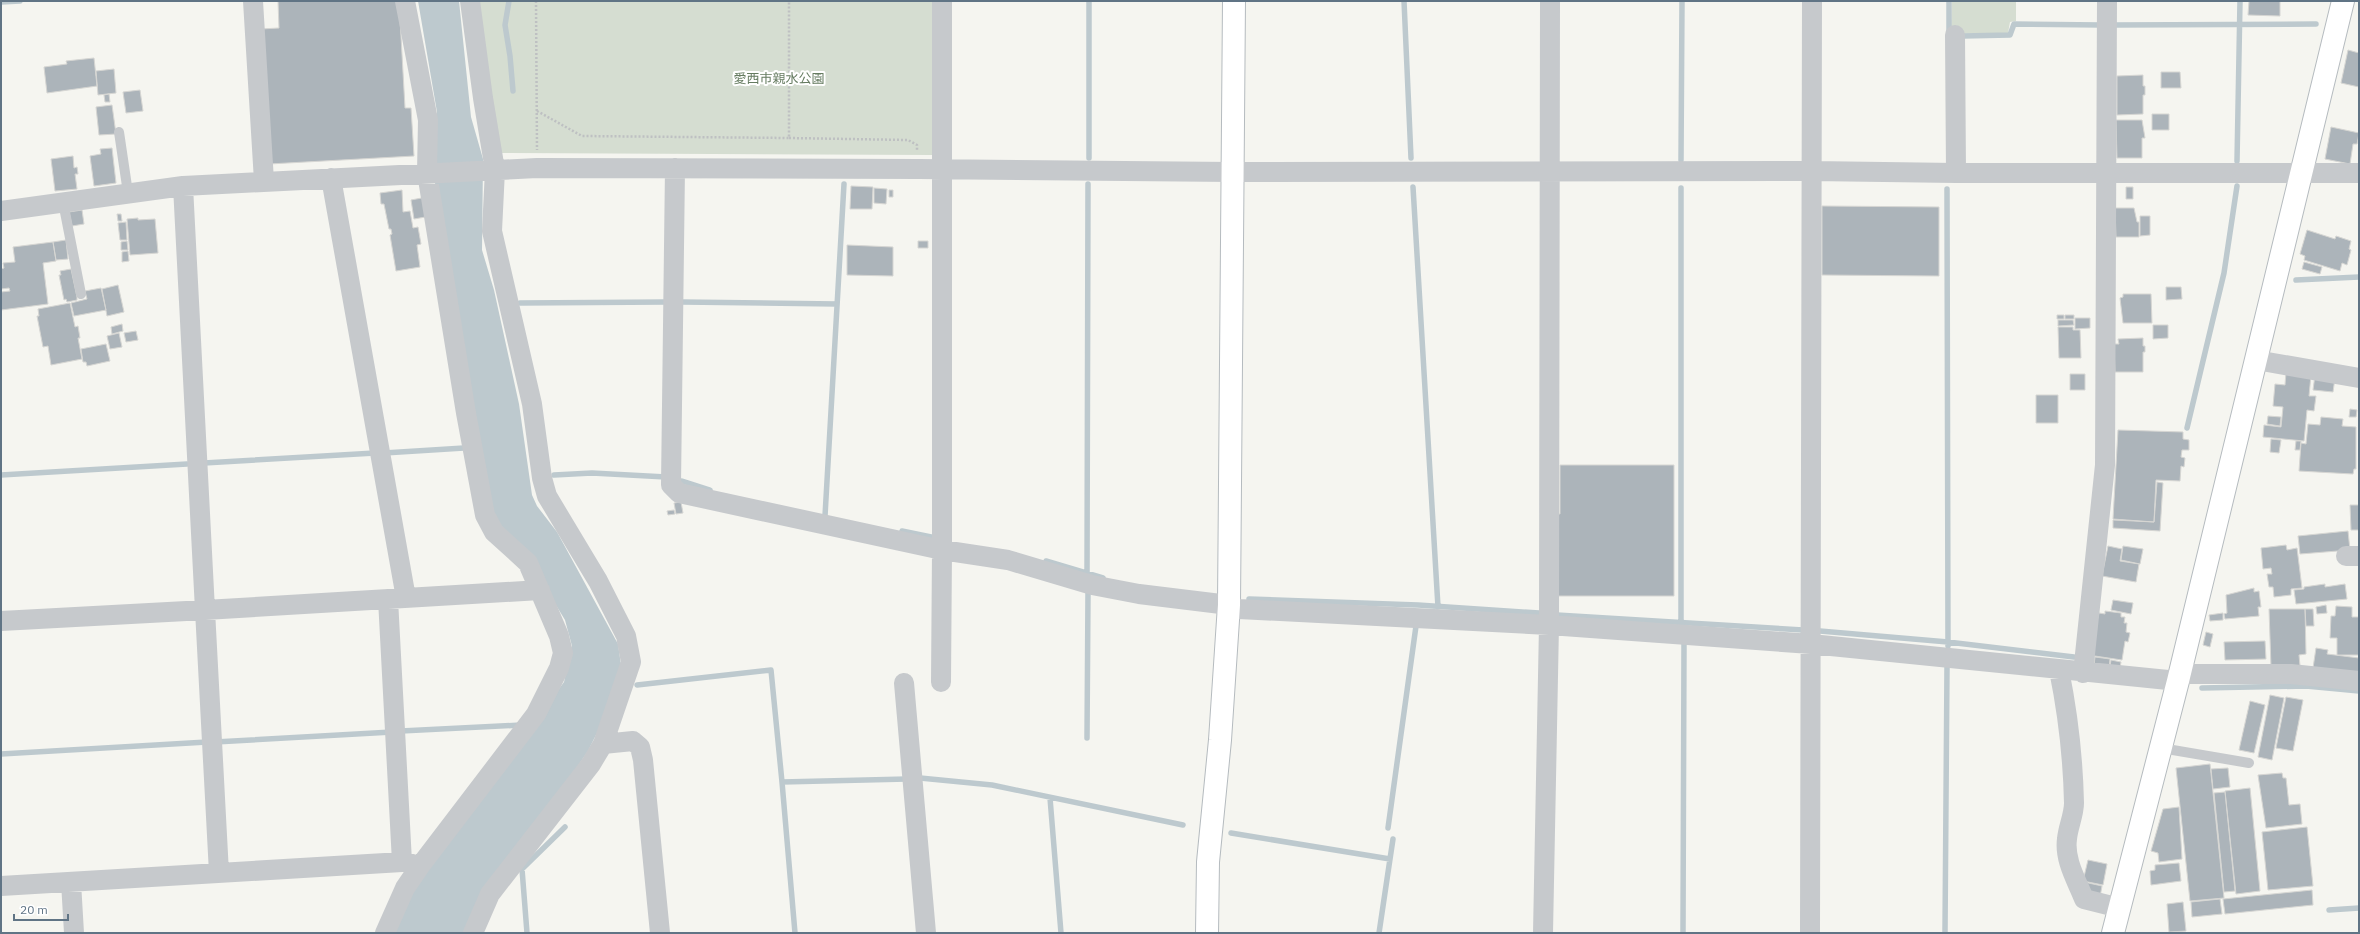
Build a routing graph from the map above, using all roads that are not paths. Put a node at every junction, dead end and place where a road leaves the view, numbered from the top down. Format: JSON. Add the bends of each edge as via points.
{"nodes":[{"id":1,"x":253,"y":1,"type":"edge"},
{"id":2,"x":405,"y":1,"type":"edge"},
{"id":3,"x":470,"y":1,"type":"edge"},
{"id":4,"x":942,"y":1,"type":"edge"},
{"id":5,"x":1234,"y":1,"type":"edge"},
{"id":6,"x":1550,"y":1,"type":"edge"},
{"id":7,"x":1812,"y":1,"type":"edge"},
{"id":8,"x":2107,"y":1,"type":"edge"},
{"id":9,"x":2343,"y":1,"type":"edge"},
{"id":10,"x":1955,"y":35,"type":"dead end"},
{"id":11,"x":119,"y":132,"type":"dead end"},
{"id":12,"x":675,"y":168,"type":"junction"},
{"id":13,"x":493,"y":170,"type":"junction"},
{"id":14,"x":942,"y":170,"type":"junction"},
{"id":15,"x":1812,"y":171,"type":"junction"},
{"id":16,"x":1233,"y":172,"type":"junction"},
{"id":17,"x":1550,"y":172,"type":"junction"},
{"id":18,"x":429,"y":173,"type":"junction"},
{"id":19,"x":1956,"y":173,"type":"junction"},
{"id":20,"x":2301,"y":173,"type":"junction"},
{"id":21,"x":2359,"y":173,"type":"edge"},
{"id":22,"x":2108,"y":174,"type":"junction"},
{"id":23,"x":331,"y":178,"type":"junction"},
{"id":24,"x":264,"y":181,"type":"junction"},
{"id":25,"x":183,"y":186,"type":"junction"},
{"id":26,"x":128,"y":193,"type":"junction"},
{"id":27,"x":62,"y":202,"type":"junction"},
{"id":28,"x":1,"y":211,"type":"edge"},
{"id":29,"x":82,"y":294,"type":"dead end"},
{"id":30,"x":2256,"y":360,"type":"junction"},
{"id":31,"x":2359,"y":378,"type":"edge"},
{"id":32,"x":942,"y":550,"type":"junction"},
{"id":33,"x":540,"y":590,"type":"junction"},
{"id":34,"x":397,"y":598,"type":"junction"},
{"id":35,"x":1229,"y":605,"type":"junction"},
{"id":36,"x":205,"y":610,"type":"junction"},
{"id":37,"x":1,"y":621,"type":"edge"},
{"id":38,"x":1549,"y":625,"type":"junction"},
{"id":39,"x":1811,"y":644,"type":"junction"},
{"id":40,"x":2059,"y":670,"type":"junction"},
{"id":41,"x":2083,"y":673,"type":"junction"},
{"id":42,"x":2179,"y":678,"type":"junction"},
{"id":43,"x":2359,"y":681,"type":"edge"},
{"id":44,"x":941,"y":682,"type":"dead end"},
{"id":45,"x":904,"y":683,"type":"dead end"},
{"id":46,"x":602,"y":744,"type":"junction"},
{"id":47,"x":2160,"y":748,"type":"junction"},
{"id":48,"x":2249,"y":763,"type":"dead end"},
{"id":49,"x":411,"y":864,"type":"junction"},
{"id":50,"x":219,"y":873,"type":"junction"},
{"id":51,"x":71,"y":882,"type":"junction"},
{"id":52,"x":1,"y":886,"type":"edge"},
{"id":53,"x":2120,"y":908,"type":"junction"},
{"id":54,"x":74,"y":933,"type":"edge"},
{"id":55,"x":385,"y":933,"type":"edge"},
{"id":56,"x":473,"y":933,"type":"edge"},
{"id":57,"x":660,"y":933,"type":"edge"},
{"id":58,"x":926,"y":933,"type":"edge"},
{"id":59,"x":1207,"y":933,"type":"edge"},
{"id":60,"x":1543,"y":933,"type":"edge"},
{"id":61,"x":1810,"y":933,"type":"edge"},
{"id":62,"x":2114,"y":933,"type":"edge"}],
"edges":[{"from":1,"to":24,"type":"street"},
{"from":2,"to":18,"type":"street","via":[[428,120]]},
{"from":3,"to":13,"type":"street"},
{"from":4,"to":14,"type":"street"},
{"from":5,"to":16,"type":"street"},
{"from":6,"to":17,"type":"street"},
{"from":7,"to":15,"type":"street"},
{"from":8,"to":22,"type":"street"},
{"from":9,"to":20,"type":"street"},
{"from":10,"to":19,"type":"street"},
{"from":11,"to":26,"type":"lane"},
{"from":12,"to":13,"type":"street"},
{"from":12,"to":14,"type":"street"},
{"from":12,"to":32,"type":"street","via":[[671,485],[679,493]]},
{"from":13,"to":18,"type":"street"},
{"from":13,"to":46,"type":"street","via":[[492,230],[532,404],[542,478],[547,496],[598,581],[626,636],[630,653],[631,662]]},
{"from":14,"to":16,"type":"street"},
{"from":14,"to":32,"type":"street"},
{"from":15,"to":17,"type":"street"},
{"from":15,"to":19,"type":"street"},
{"from":15,"to":39,"type":"street"},
{"from":16,"to":17,"type":"street"},
{"from":16,"to":35,"type":"street"},
{"from":17,"to":38,"type":"street"},
{"from":18,"to":23,"type":"street"},
{"from":18,"to":33,"type":"street","via":[[466,412],[486,515],[494,532],[528,562]]},
{"from":19,"to":22,"type":"street"},
{"from":20,"to":21,"type":"street"},
{"from":20,"to":22,"type":"street"},
{"from":20,"to":30,"type":"street"},
{"from":22,"to":41,"type":"street","via":[[2105,465]]},
{"from":23,"to":24,"type":"street"},
{"from":23,"to":34,"type":"street"},
{"from":24,"to":25,"type":"street"},
{"from":25,"to":26,"type":"street"},
{"from":25,"to":36,"type":"street"},
{"from":26,"to":27,"type":"street"},
{"from":27,"to":28,"type":"street"},
{"from":27,"to":29,"type":"lane"},
{"from":30,"to":31,"type":"street"},
{"from":30,"to":42,"type":"street"},
{"from":32,"to":35,"type":"street","via":[[1008,560],[1092,585],[1139,594]]},
{"from":32,"to":44,"type":"street"},
{"from":33,"to":34,"type":"street"},
{"from":33,"to":49,"type":"street","via":[[559,636],[563,653],[559,668],[536,714]]},
{"from":34,"to":36,"type":"street"},
{"from":34,"to":49,"type":"street"},
{"from":35,"to":38,"type":"street","via":[[1247,609]]},
{"from":35,"to":59,"type":"street","via":[[1220,740],[1208,862]]},
{"from":36,"to":37,"type":"street"},
{"from":36,"to":50,"type":"street"},
{"from":38,"to":39,"type":"street"},
{"from":38,"to":60,"type":"street"},
{"from":39,"to":40,"type":"street"},
{"from":39,"to":61,"type":"street"},
{"from":40,"to":41,"type":"street"},
{"from":40,"to":53,"type":"street","via":[[2071,746],[2074,805],[2066,840],[2068,859],[2084,900]]},
{"from":41,"to":42,"type":"street"},
{"from":42,"to":43,"type":"street","via":[[2291,674]]},
{"from":42,"to":47,"type":"street"},
{"from":45,"to":58,"type":"street"},
{"from":46,"to":56,"type":"street","via":[[591,764],[490,894]]},
{"from":46,"to":57,"type":"street","via":[[633,741],[640,747]]},
{"from":47,"to":48,"type":"lane"},
{"from":47,"to":53,"type":"street"},
{"from":49,"to":50,"type":"street"},
{"from":49,"to":55,"type":"street","via":[[405,888]]},
{"from":50,"to":51,"type":"street"},
{"from":51,"to":52,"type":"street"},
{"from":51,"to":54,"type":"street"},
{"from":53,"to":62,"type":"street"}]}
